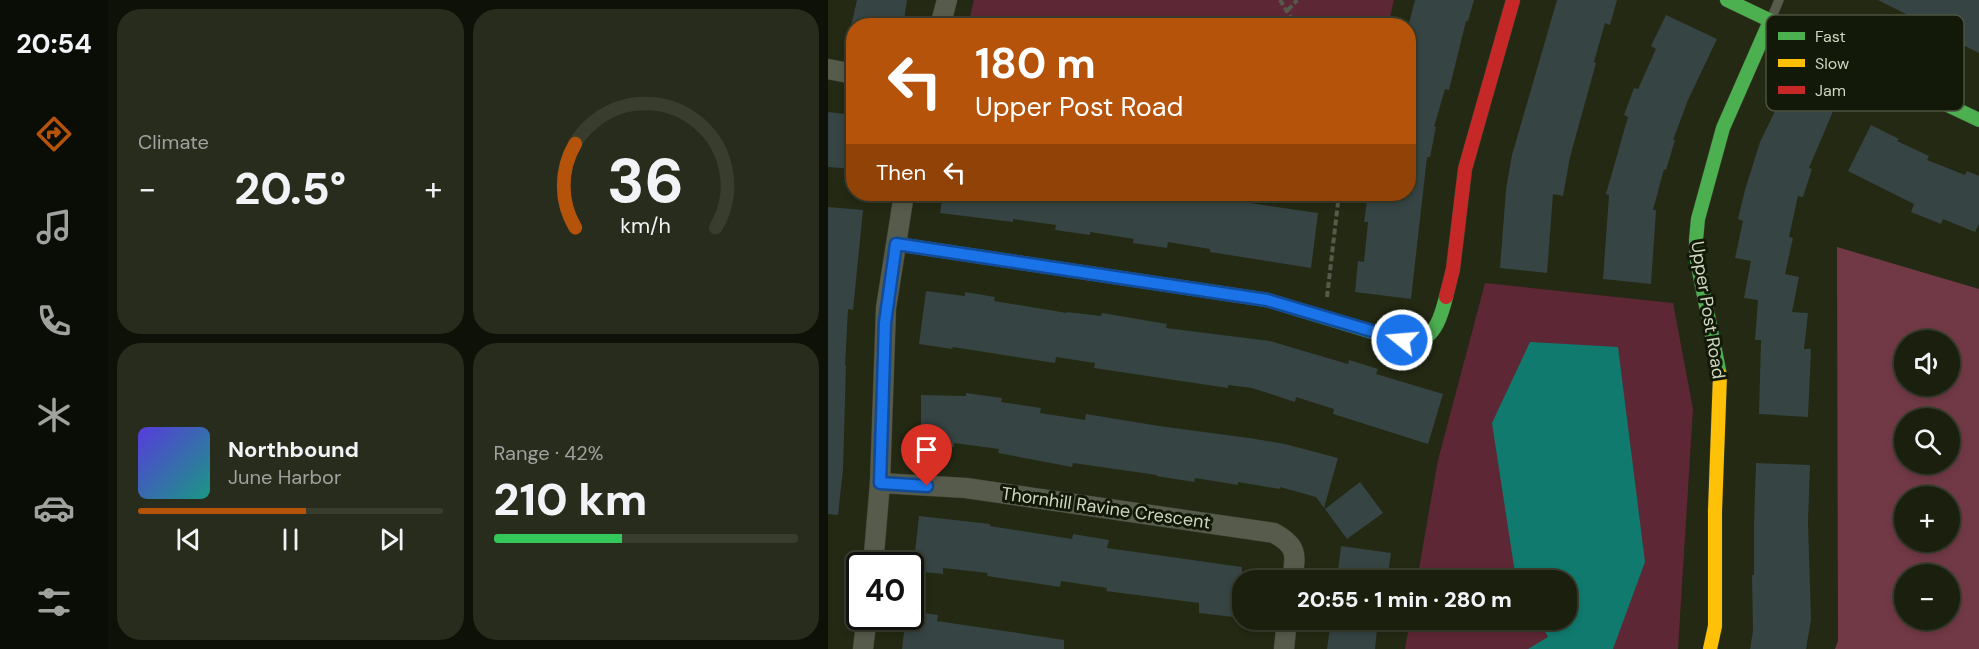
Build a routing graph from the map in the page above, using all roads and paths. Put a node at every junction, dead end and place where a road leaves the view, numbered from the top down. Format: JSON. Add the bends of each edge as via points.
{"nodes":[{"id":1,"x":947,"y":0,"type":"edge"},
{"id":2,"x":1280,"y":0,"type":"edge"},
{"id":3,"x":1297,"y":0,"type":"edge"},
{"id":4,"x":1513,"y":0,"type":"edge"},
{"id":5,"x":1727,"y":0,"type":"edge"},
{"id":6,"x":1779,"y":0,"type":"edge"},
{"id":7,"x":1288,"y":10,"type":"junction"},
{"id":8,"x":1773,"y":15,"type":"edge"},
{"id":9,"x":942,"y":18,"type":"edge"},
{"id":10,"x":1292,"y":18,"type":"edge"},
{"id":11,"x":1766,"y":19,"type":"edge"},
{"id":12,"x":1766,"y":30,"type":"edge"},
{"id":13,"x":828,"y":69,"type":"edge"},
{"id":14,"x":846,"y":72,"type":"edge"},
{"id":15,"x":1960,"y":111,"type":"edge"},
{"id":16,"x":1979,"y":120,"type":"edge"},
{"id":17,"x":903,"y":201,"type":"edge"},
{"id":18,"x":1338,"y":201,"type":"edge"},
{"id":19,"x":896,"y":244,"type":"junction"},
{"id":20,"x":1327,"y":303,"type":"dead end"},
{"id":21,"x":880,"y":483,"type":"junction"},
{"id":22,"x":874,"y":552,"type":"edge"},
{"id":23,"x":1293,"y":570,"type":"edge"},
{"id":24,"x":865,"y":630,"type":"edge"},
{"id":25,"x":1286,"y":630,"type":"edge"},
{"id":26,"x":863,"y":649,"type":"edge"},
{"id":27,"x":1284,"y":649,"type":"edge"},
{"id":28,"x":1710,"y":649,"type":"edge"}],
"edges":[{"from":1,"to":9,"type":"street"},
{"from":2,"to":7,"type":"path"},
{"from":3,"to":7,"type":"path"},
{"from":4,"to":19,"type":"street","via":[[1465,169],[1449,288],[1435,327],[1417,341],[1267,300]]},
{"from":5,"to":11,"type":"street"},
{"from":6,"to":8,"type":"lane"},
{"from":7,"to":10,"type":"path"},
{"from":12,"to":28,"type":"street","name":"Upper Post Road","via":[[1723,128],[1696,240],[1720,374],[1715,626]]},
{"from":13,"to":14,"type":"street"},
{"from":15,"to":16,"type":"street"},
{"from":17,"to":19,"type":"street"},
{"from":18,"to":20,"type":"path"},
{"from":19,"to":21,"type":"street","via":[[885,318]]},
{"from":21,"to":22,"type":"street"},
{"from":21,"to":23,"type":"street","name":"Thornhill Ravine Crescent","via":[[966,488],[1274,533],[1287,540],[1294,552]]},
{"from":24,"to":26,"type":"street"},
{"from":25,"to":27,"type":"street"}]}
